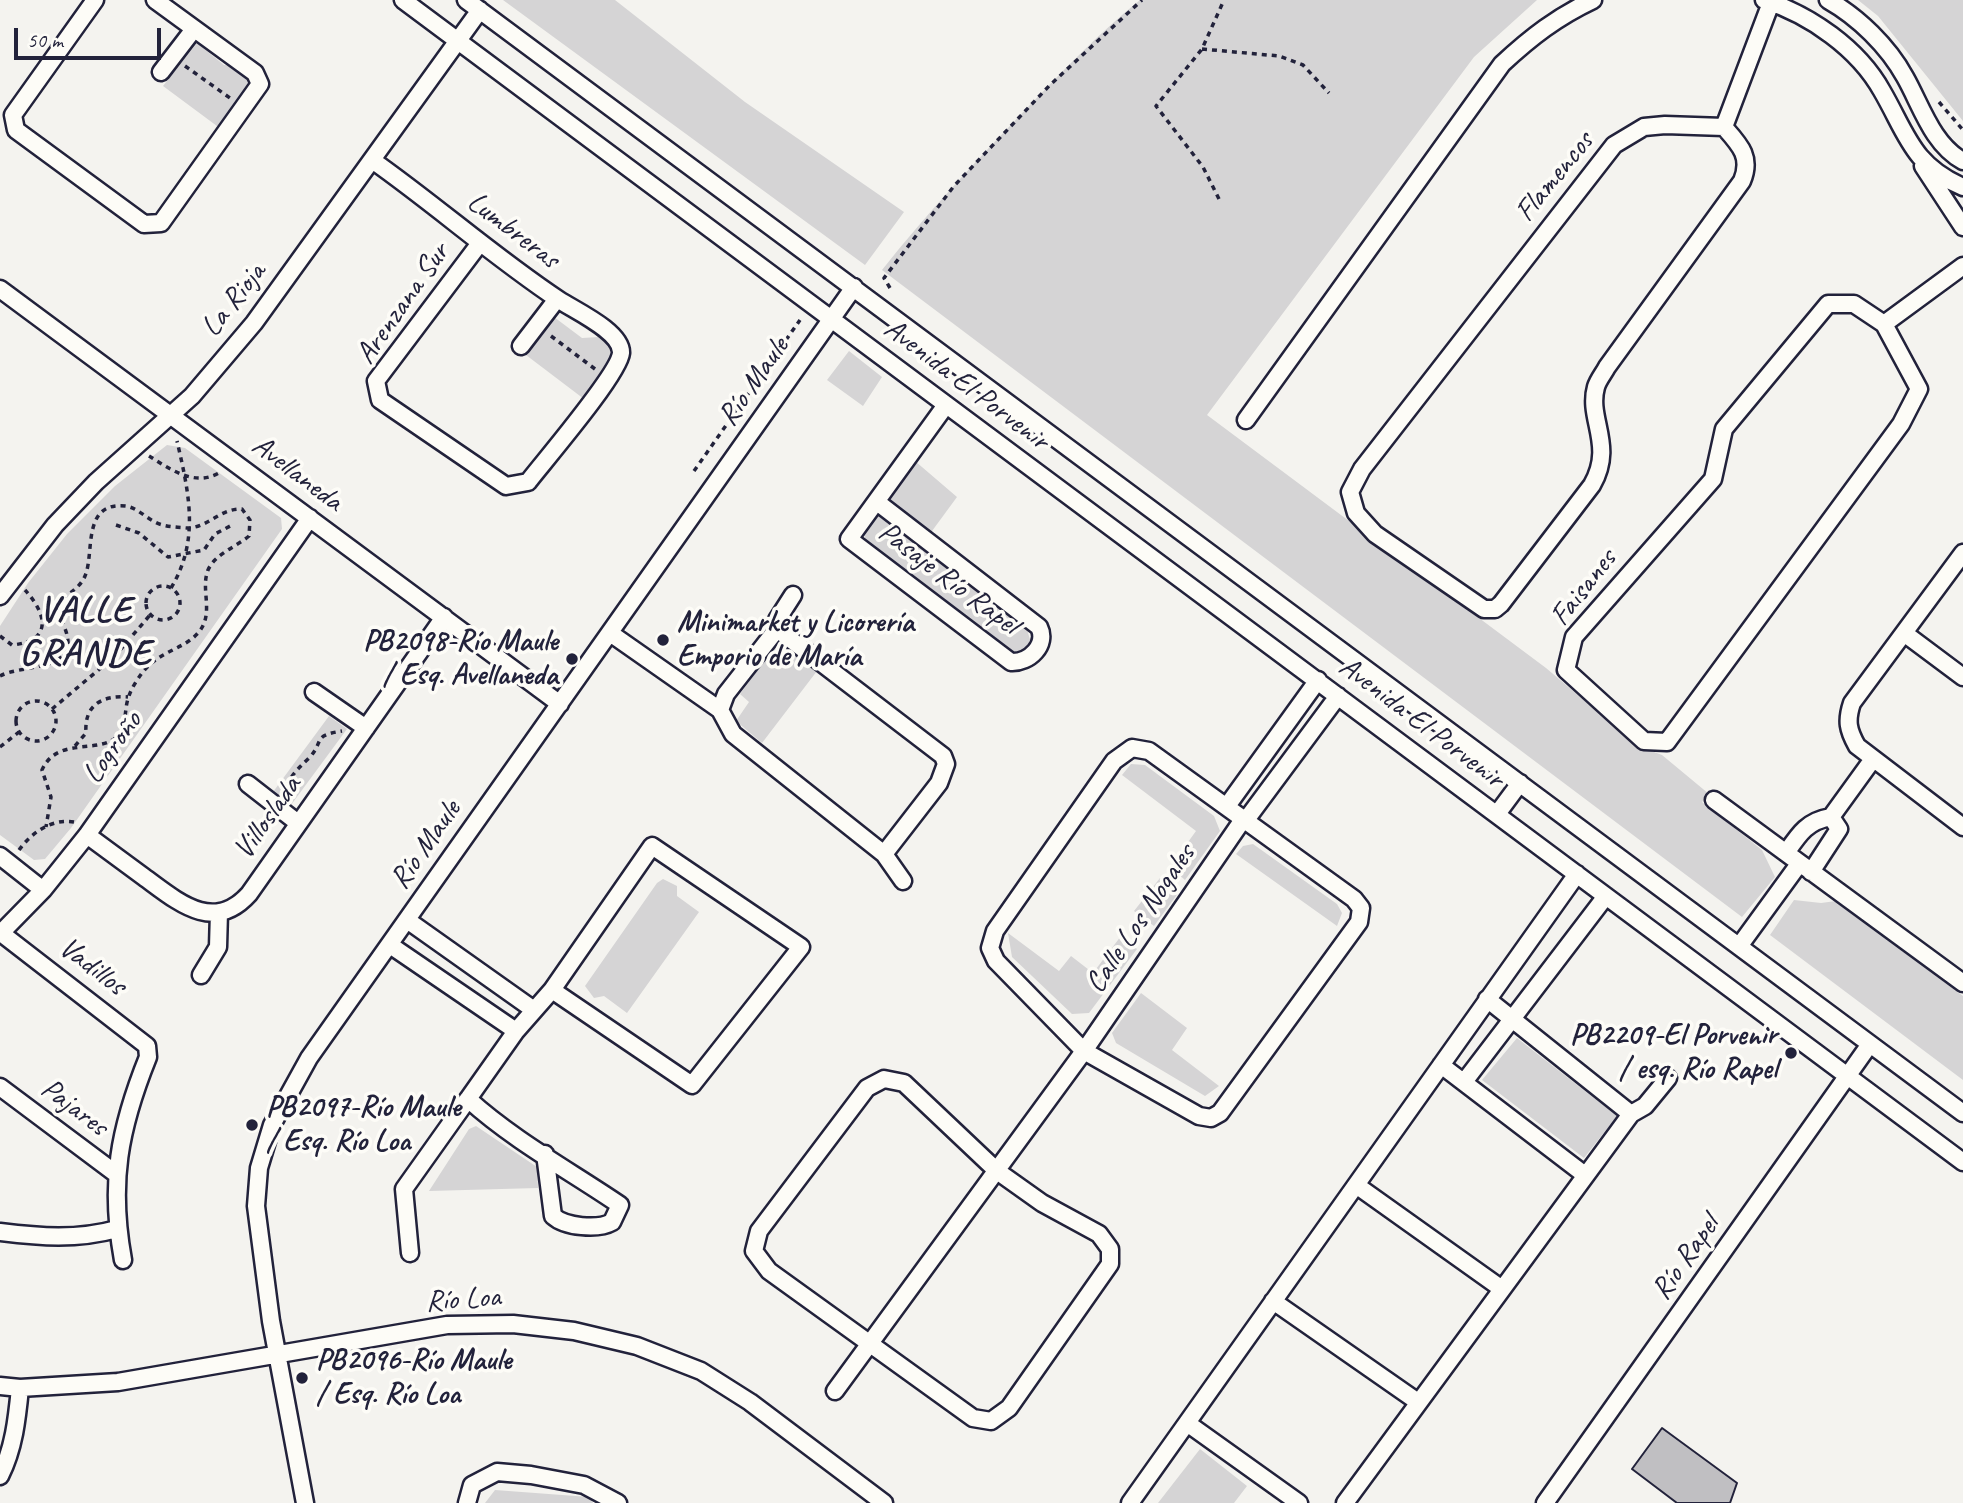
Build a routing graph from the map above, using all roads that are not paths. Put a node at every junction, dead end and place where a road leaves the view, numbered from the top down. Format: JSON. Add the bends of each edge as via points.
{"nodes":[{"id":1,"x":95,"y":0,"type":"edge"},
{"id":2,"x":155,"y":0,"type":"edge"},
{"id":3,"x":403,"y":0,"type":"edge"},
{"id":4,"x":466,"y":0,"type":"edge"},
{"id":5,"x":1593,"y":0,"type":"edge"},
{"id":6,"x":1828,"y":0,"type":"edge"},
{"id":7,"x":1769,"y":1,"type":"edge"},
{"id":8,"x":480,"y":10,"type":"junction"},
{"id":9,"x":194,"y":29,"type":"junction"},
{"id":10,"x":458,"y":41,"type":"junction"},
{"id":11,"x":161,"y":72,"type":"dead end"},
{"id":12,"x":1724,"y":127,"type":"junction"},
{"id":13,"x":1908,"y":143,"type":"junction"},
{"id":14,"x":372,"y":160,"type":"junction"},
{"id":15,"x":1963,"y":161,"type":"edge"},
{"id":16,"x":1963,"y":187,"type":"edge"},
{"id":17,"x":1963,"y":227,"type":"edge"},
{"id":18,"x":480,"y":243,"type":"junction"},
{"id":19,"x":1963,"y":266,"type":"edge"},
{"id":20,"x":854,"y":287,"type":"junction"},
{"id":21,"x":0,"y":289,"type":"edge"},
{"id":22,"x":557,"y":299,"type":"junction"},
{"id":23,"x":832,"y":320,"type":"junction"},
{"id":24,"x":1884,"y":324,"type":"junction"},
{"id":25,"x":521,"y":346,"type":"dead end"},
{"id":26,"x":946,"y":405,"type":"junction"},
{"id":27,"x":172,"y":416,"type":"junction"},
{"id":28,"x":1245,"y":420,"type":"dead end"},
{"id":29,"x":528,"y":482,"type":"joint"},
{"id":30,"x":877,"y":502,"type":"junction"},
{"id":31,"x":310,"y":518,"type":"junction"},
{"id":32,"x":1963,"y":553,"type":"edge"},
{"id":33,"x":793,"y":595,"type":"dead end"},
{"id":34,"x":0,"y":596,"type":"edge"},
{"id":35,"x":444,"y":617,"type":"junction"},
{"id":36,"x":777,"y":629,"type":"junction"},
{"id":37,"x":610,"y":633,"type":"junction"},
{"id":38,"x":1904,"y":633,"type":"junction"},
{"id":39,"x":1963,"y":677,"type":"edge"},
{"id":40,"x":1318,"y":680,"type":"junction"},
{"id":41,"x":314,"y":692,"type":"dead end"},
{"id":42,"x":1338,"y":696,"type":"junction"},
{"id":43,"x":560,"y":704,"type":"junction"},
{"id":44,"x":720,"y":710,"type":"junction"},
{"id":45,"x":366,"y":728,"type":"junction"},
{"id":46,"x":1874,"y":759,"type":"junction"},
{"id":47,"x":1520,"y":783,"type":"junction"},
{"id":48,"x":248,"y":785,"type":"dead end"},
{"id":49,"x":1714,"y":800,"type":"dead end"},
{"id":50,"x":1227,"y":806,"type":"junction"},
{"id":51,"x":1497,"y":814,"type":"junction"},
{"id":52,"x":1831,"y":817,"type":"junction"},
{"id":53,"x":1245,"y":819,"type":"junction"},
{"id":54,"x":298,"y":822,"type":"junction"},
{"id":55,"x":1963,"y":827,"type":"edge"},
{"id":56,"x":87,"y":835,"type":"junction"},
{"id":57,"x":1786,"y":853,"type":"junction"},
{"id":58,"x":884,"y":854,"type":"junction"},
{"id":59,"x":5,"y":859,"type":"edge"},
{"id":60,"x":1805,"y":868,"type":"junction"},
{"id":61,"x":1577,"y":874,"type":"junction"},
{"id":62,"x":903,"y":881,"type":"dead end"},
{"id":63,"x":43,"y":890,"type":"junction"},
{"id":64,"x":1606,"y":896,"type":"junction"},
{"id":65,"x":219,"y":912,"type":"junction"},
{"id":66,"x":407,"y":920,"type":"junction"},
{"id":67,"x":0,"y":934,"type":"edge"},
{"id":68,"x":390,"y":945,"type":"junction"},
{"id":69,"x":1740,"y":945,"type":"junction"},
{"id":70,"x":201,"y":975,"type":"dead end"},
{"id":71,"x":1963,"y":983,"type":"edge"},
{"id":72,"x":552,"y":990,"type":"junction"},
{"id":73,"x":1488,"y":999,"type":"junction"},
{"id":74,"x":534,"y":1010,"type":"junction"},
{"id":75,"x":1512,"y":1019,"type":"junction"},
{"id":76,"x":516,"y":1031,"type":"junction"},
{"id":77,"x":1870,"y":1044,"type":"junction"},
{"id":78,"x":1084,"y":1051,"type":"junction"},
{"id":79,"x":1441,"y":1065,"type":"junction"},
{"id":80,"x":1849,"y":1077,"type":"junction"},
{"id":81,"x":1668,"y":1078,"type":"dead end"},
{"id":82,"x":1464,"y":1082,"type":"junction"},
{"id":83,"x":0,"y":1087,"type":"edge"},
{"id":84,"x":468,"y":1099,"type":"junction"},
{"id":85,"x":1963,"y":1113,"type":"edge"},
{"id":86,"x":1631,"y":1114,"type":"junction"},
{"id":87,"x":545,"y":1154,"type":"junction"},
{"id":88,"x":1963,"y":1162,"type":"edge"},
{"id":89,"x":997,"y":1171,"type":"junction"},
{"id":90,"x":115,"y":1173,"type":"junction"},
{"id":91,"x":1585,"y":1175,"type":"junction"},
{"id":92,"x":1356,"y":1185,"type":"junction"},
{"id":93,"x":117,"y":1229,"type":"junction"},
{"id":94,"x":0,"y":1232,"type":"edge"},
{"id":95,"x":410,"y":1253,"type":"dead end"},
{"id":96,"x":123,"y":1260,"type":"dead end"},
{"id":97,"x":1502,"y":1289,"type":"junction"},
{"id":98,"x":1273,"y":1301,"type":"junction"},
{"id":99,"x":870,"y":1346,"type":"junction"},
{"id":100,"x":278,"y":1356,"type":"junction"},
{"id":101,"x":0,"y":1386,"type":"edge"},
{"id":102,"x":20,"y":1388,"type":"junction"},
{"id":103,"x":835,"y":1391,"type":"dead end"},
{"id":104,"x":1418,"y":1402,"type":"junction"},
{"id":105,"x":1187,"y":1423,"type":"junction"},
{"id":106,"x":0,"y":1476,"type":"edge"},
{"id":107,"x":613,"y":1501,"type":"edge"},
{"id":108,"x":305,"y":1503,"type":"edge"},
{"id":109,"x":467,"y":1503,"type":"edge"},
{"id":110,"x":884,"y":1503,"type":"edge"},
{"id":111,"x":1130,"y":1503,"type":"edge"},
{"id":112,"x":1299,"y":1503,"type":"edge"},
{"id":113,"x":1345,"y":1503,"type":"edge"},
{"id":114,"x":1545,"y":1503,"type":"edge"}],
"edges":[{"from":1,"to":9,"type":"street","via":[[13,115],[16,130],[144,224],[161,223],[260,85],[256,73]]},
{"from":2,"to":9,"type":"street"},
{"from":3,"to":10,"type":"street","name":"Avenida El Porvenir"},
{"from":4,"to":8,"type":"street","name":"Avenida El Porvenir"},
{"from":5,"to":28,"type":"street","via":[[1530,37],[1502,64]]},
{"from":6,"to":15,"type":"street","via":[[1885,50],[1938,136]]},
{"from":7,"to":12,"type":"street"},
{"from":7,"to":13,"type":"street","via":[[1811,22],[1858,60],[1882,90]]},
{"from":8,"to":10,"type":"street","name":"La Rioja"},
{"from":8,"to":20,"type":"street","name":"Avenida El Porvenir"},
{"from":9,"to":11,"type":"street"},
{"from":10,"to":14,"type":"street","name":"La Rioja"},
{"from":10,"to":23,"type":"street","name":"Avenida El Porvenir"},
{"from":12,"to":12,"type":"street","name":"Flamencos","via":[[1644,127],[1614,145],[1370,458],[1350,492],[1356,513],[1375,534],[1484,608],[1496,609],[1501,604],[1601,470],[1596,388],[1748,167],[1744,152]]},
{"from":13,"to":16,"type":"street","via":[[1928,166]]},
{"from":13,"to":17,"type":"street"},
{"from":14,"to":18,"type":"street","name":"Lumbreras"},
{"from":14,"to":27,"type":"street","name":"La Rioja","via":[[254,323]]},
{"from":18,"to":22,"type":"street","name":"Lumbreras"},
{"from":18,"to":29,"type":"street","name":"Arenzana Sur","via":[[376,381],[380,400],[506,485]]},
{"from":19,"to":24,"type":"street"},
{"from":20,"to":23,"type":"street","name":"Río Maule"},
{"from":20,"to":47,"type":"street","name":"Avenida El Porvenir"},
{"from":21,"to":27,"type":"street","name":"Avellaneda"},
{"from":22,"to":25,"type":"street"},
{"from":22,"to":29,"type":"street","name":"Lumbreras","via":[[614,335],[621,356]]},
{"from":23,"to":26,"type":"street","name":"Avenida El Porvenir"},
{"from":23,"to":37,"type":"street","name":"Río Maule"},
{"from":24,"to":24,"type":"street","name":"Faisanes","via":[[1854,304],[1828,304],[1724,429],[1713,479],[1574,637],[1566,670],[1644,741],[1667,742],[1901,424],[1919,389]]},
{"from":26,"to":30,"type":"street"},
{"from":26,"to":40,"type":"street","name":"Avenida El Porvenir"},
{"from":27,"to":31,"type":"street","name":"Avellaneda"},
{"from":27,"to":34,"type":"street","name":"La Rioja","via":[[96,482],[55,525]]},
{"from":30,"to":30,"type":"street","name":"Pasaje Río Rapel","via":[[849,539],[1011,662],[1029,658],[1041,643],[1039,627]]},
{"from":31,"to":35,"type":"street","name":"Avellaneda"},
{"from":31,"to":56,"type":"street","name":"Logroño"},
{"from":32,"to":38,"type":"street"},
{"from":33,"to":36,"type":"street","via":[[777,620]]},
{"from":35,"to":43,"type":"street","name":"Avellaneda"},
{"from":35,"to":45,"type":"street","name":"Villoslada"},
{"from":36,"to":44,"type":"street","via":[[726,694]]},
{"from":36,"to":58,"type":"street","via":[[943,756],[946,764],[939,783]]},
{"from":37,"to":43,"type":"street","name":"Río Maule"},
{"from":37,"to":44,"type":"street"},
{"from":38,"to":39,"type":"street"},
{"from":38,"to":46,"type":"street","via":[[1852,703],[1847,718],[1857,746]]},
{"from":40,"to":42,"type":"street","name":"Avenida El Porvenir"},
{"from":40,"to":50,"type":"street"},
{"from":41,"to":45,"type":"street"},
{"from":42,"to":51,"type":"street","name":"Avenida El Porvenir"},
{"from":42,"to":53,"type":"street","name":"Calle Los Nogales"},
{"from":43,"to":66,"type":"street","name":"Río Maule"},
{"from":44,"to":58,"type":"street","via":[[733,734]]},
{"from":45,"to":54,"type":"street","name":"Villoslada"},
{"from":46,"to":52,"type":"street"},
{"from":46,"to":55,"type":"street"},
{"from":47,"to":51,"type":"street","name":"Avenida El Porvenir"},
{"from":47,"to":69,"type":"street","name":"Avenida El Porvenir"},
{"from":48,"to":54,"type":"street"},
{"from":49,"to":57,"type":"street"},
{"from":50,"to":53,"type":"street"},
{"from":50,"to":78,"type":"street","via":[[1149,751],[1132,748],[1114,761],[995,931],[990,948],[996,961]]},
{"from":51,"to":61,"type":"street","name":"Avenida El Porvenir"},
{"from":52,"to":57,"type":"street","via":[[1806,826]]},
{"from":52,"to":60,"type":"street","via":[[1839,829],[1837,837]]},
{"from":53,"to":78,"type":"street","name":"Calle Los Nogales"},
{"from":53,"to":78,"type":"street","via":[[1354,899],[1361,908],[1359,922],[1220,1113],[1211,1118],[1199,1116]]},
{"from":54,"to":65,"type":"street","name":"Villoslada","via":[[249,894],[235,907]]},
{"from":56,"to":63,"type":"street","name":"Logroño"},
{"from":56,"to":65,"type":"street","via":[[183,905]]},
{"from":57,"to":60,"type":"street"},
{"from":58,"to":62,"type":"street"},
{"from":59,"to":63,"type":"street"},
{"from":60,"to":69,"type":"street"},
{"from":60,"to":71,"type":"street"},
{"from":61,"to":64,"type":"street","name":"Avenida El Porvenir"},
{"from":61,"to":73,"type":"street"},
{"from":63,"to":67,"type":"street","name":"Logroño"},
{"from":64,"to":75,"type":"street"},
{"from":64,"to":80,"type":"street","name":"Avenida El Porvenir"},
{"from":65,"to":70,"type":"street","via":[[218,947]]},
{"from":66,"to":68,"type":"street","name":"Río Maule"},
{"from":66,"to":74,"type":"street"},
{"from":67,"to":90,"type":"street","name":"Vadillos","via":[[147,1046],[148,1057],[124,1125]]},
{"from":68,"to":76,"type":"street"},
{"from":68,"to":100,"type":"street","name":"Río Maule","via":[[294,1082],[265,1146],[257,1187],[257,1226]]},
{"from":69,"to":77,"type":"street","name":"Avenida El Porvenir"},
{"from":72,"to":72,"type":"street","via":[[652,846],[801,947],[692,1085]]},
{"from":72,"to":74,"type":"street"},
{"from":73,"to":75,"type":"street"},
{"from":73,"to":79,"type":"street"},
{"from":74,"to":76,"type":"street"},
{"from":75,"to":82,"type":"street"},
{"from":75,"to":86,"type":"street"},
{"from":76,"to":84,"type":"street"},
{"from":77,"to":80,"type":"street","name":"Río Rapel"},
{"from":77,"to":85,"type":"street","name":"Avenida El Porvenir"},
{"from":78,"to":89,"type":"street","name":"Calle Los Nogales"},
{"from":79,"to":82,"type":"street"},
{"from":79,"to":92,"type":"street"},
{"from":80,"to":88,"type":"street","name":"Avenida El Porvenir"},
{"from":80,"to":114,"type":"street","name":"Río Rapel"},
{"from":81,"to":86,"type":"street","via":[[1645,1106]]},
{"from":82,"to":91,"type":"street"},
{"from":83,"to":90,"type":"street","name":"Pajares"},
{"from":84,"to":87,"type":"street"},
{"from":84,"to":95,"type":"street","via":[[404,1189]]},
{"from":86,"to":91,"type":"street"},
{"from":87,"to":87,"type":"street","via":[[553,1216],[558,1221],[598,1227],[612,1222],[620,1205]]},
{"from":89,"to":99,"type":"street","name":"Calle Los Nogales"},
{"from":89,"to":99,"type":"street","via":[[1042,1203],[1099,1234],[1110,1249],[1110,1264],[1009,1408],[992,1421],[973,1418]]},
{"from":89,"to":99,"type":"street","via":[[904,1083],[884,1079],[867,1088],[759,1231],[754,1251],[769,1272]]},
{"from":90,"to":93,"type":"street"},
{"from":91,"to":97,"type":"street"},
{"from":92,"to":97,"type":"street"},
{"from":92,"to":98,"type":"street"},
{"from":93,"to":94,"type":"street","via":[[51,1238]]},
{"from":93,"to":96,"type":"street"},
{"from":97,"to":104,"type":"street"},
{"from":98,"to":104,"type":"street"},
{"from":98,"to":105,"type":"street"},
{"from":99,"to":103,"type":"street","name":"Calle Los Nogales"},
{"from":100,"to":102,"type":"street","name":"Río Loa","via":[[118,1382]]},
{"from":100,"to":108,"type":"street","name":"Río Maule"},
{"from":100,"to":110,"type":"street","name":"Río Loa","via":[[447,1325],[513,1324],[574,1331],[637,1346],[701,1371],[750,1402]]},
{"from":101,"to":102,"type":"street","name":"Río Loa"},
{"from":102,"to":106,"type":"street","via":[[16,1428]]},
{"from":104,"to":113,"type":"street"},
{"from":105,"to":111,"type":"street"},
{"from":105,"to":112,"type":"street"},
{"from":107,"to":109,"type":"street","via":[[584,1485],[497,1472],[472,1485]]}]}
